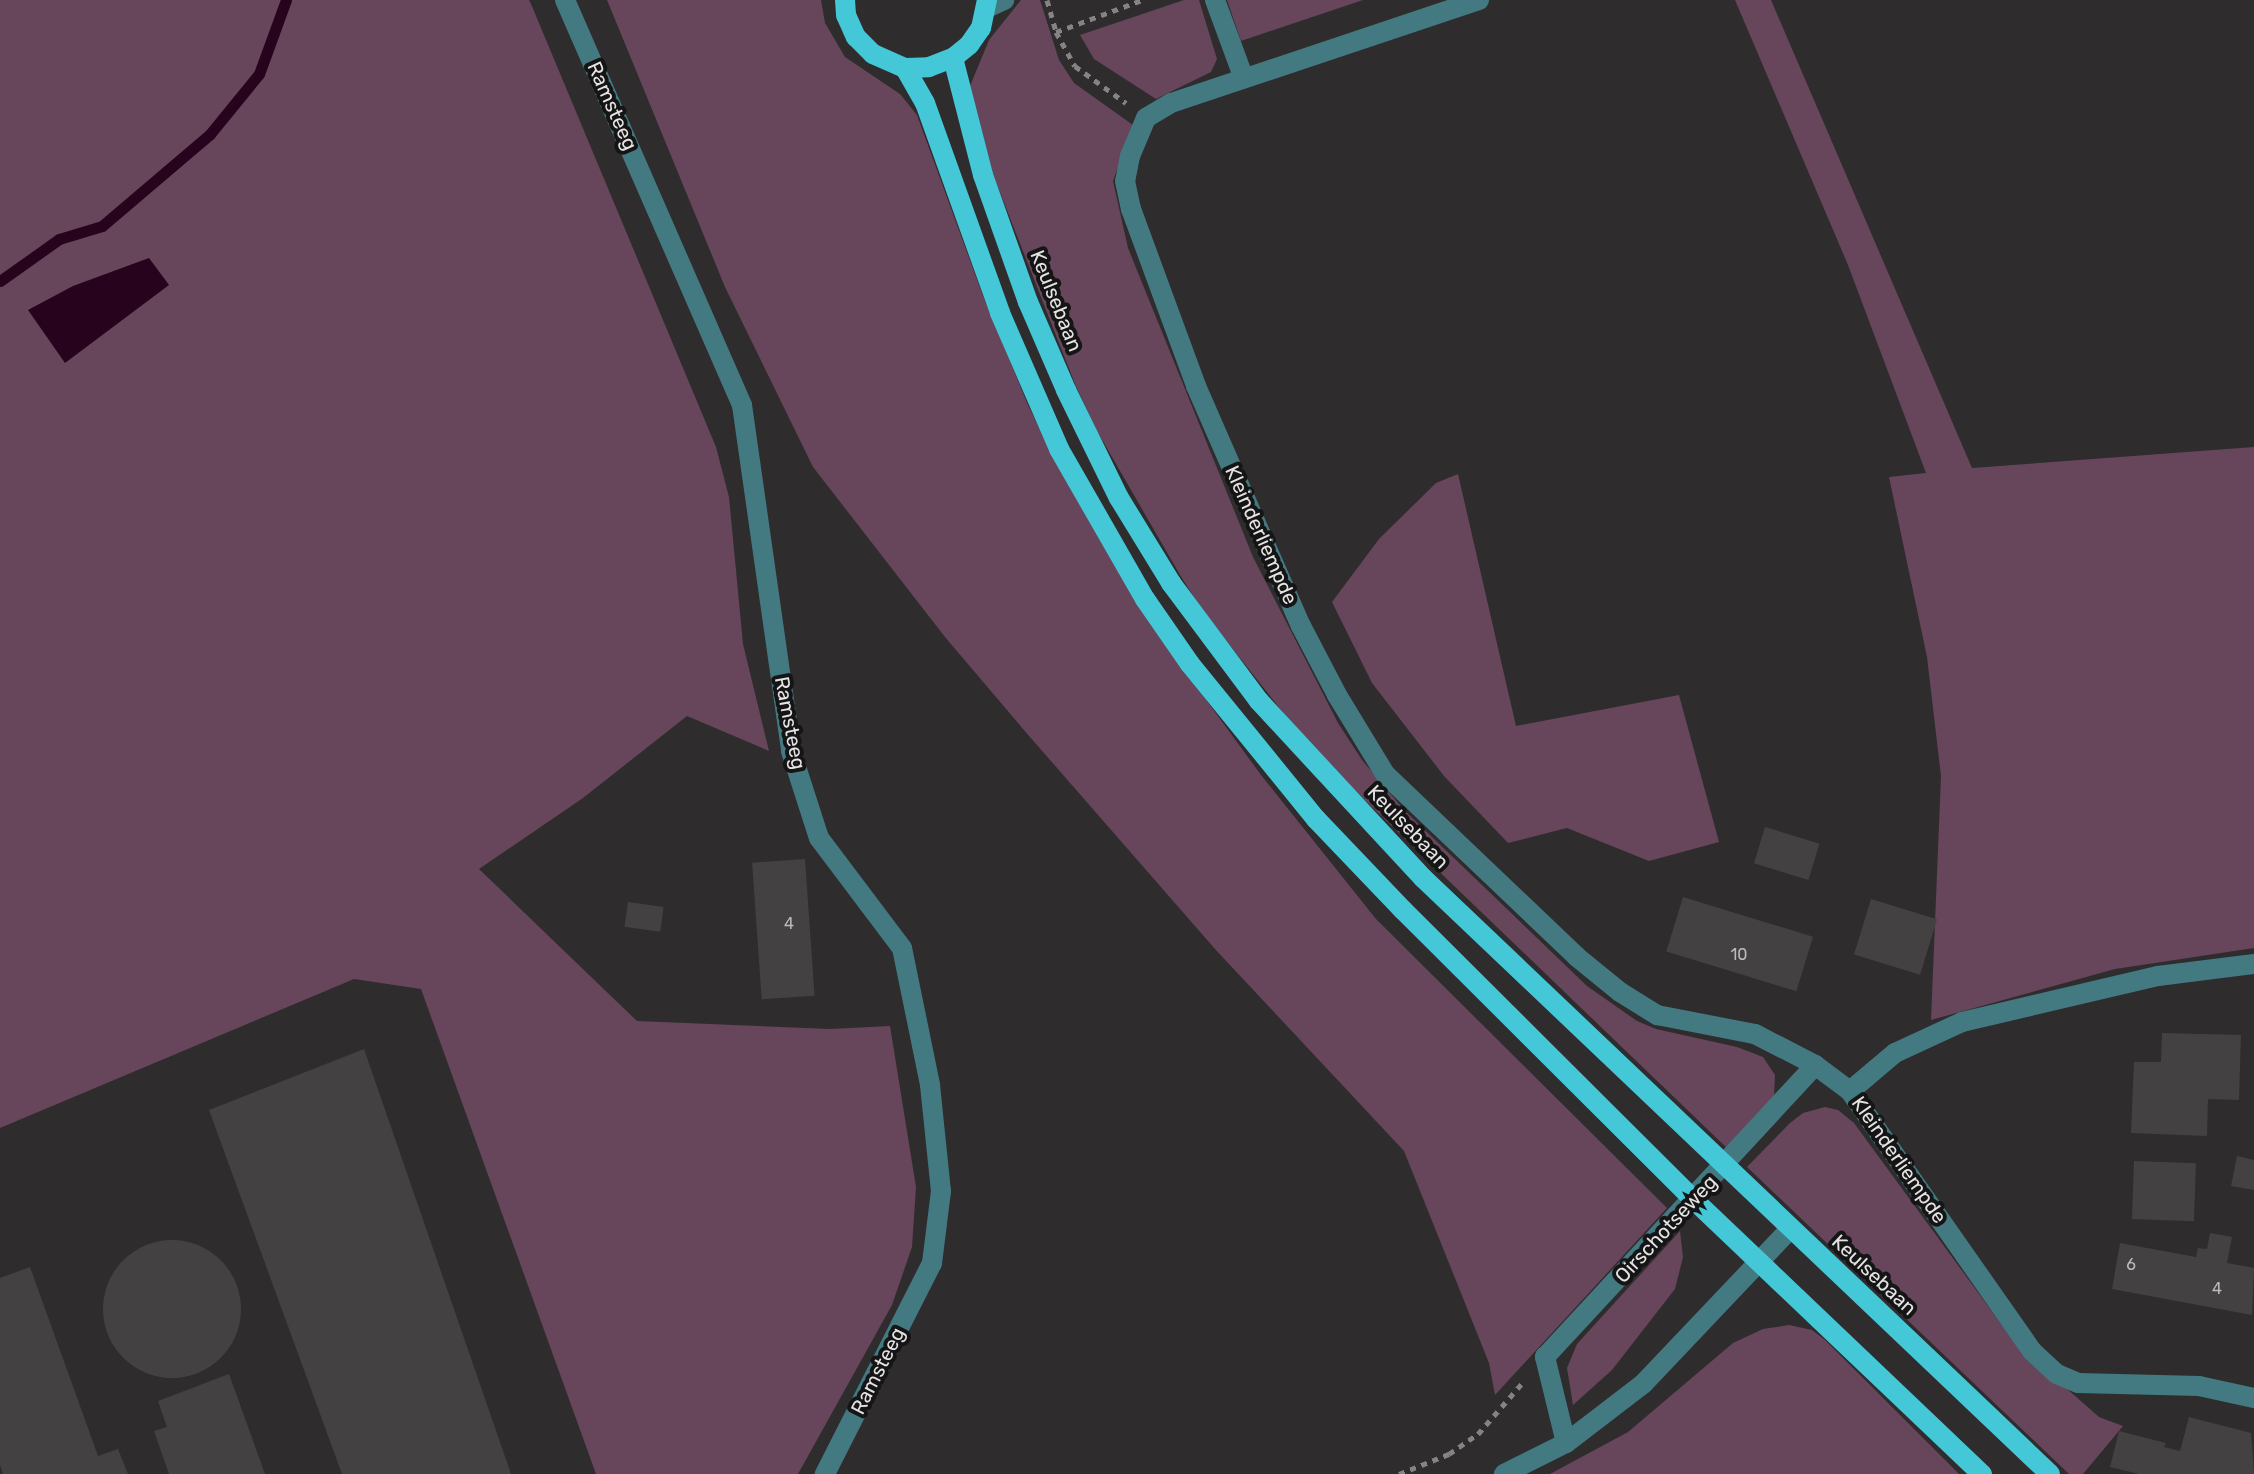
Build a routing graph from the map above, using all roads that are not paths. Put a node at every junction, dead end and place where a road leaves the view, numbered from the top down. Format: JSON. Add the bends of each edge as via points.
{"nodes":[{"id":1,"x":565,"y":0,"type":"edge"},
{"id":2,"x":845,"y":0,"type":"edge"},
{"id":3,"x":1215,"y":0,"type":"edge"},
{"id":4,"x":1479,"y":0,"type":"edge"},
{"id":5,"x":993,"y":3,"type":"edge"},
{"id":6,"x":953,"y":58,"type":"junction"},
{"id":7,"x":905,"y":68,"type":"junction"},
{"id":8,"x":1243,"y":76,"type":"junction"},
{"id":9,"x":2254,"y":964,"type":"edge"},
{"id":10,"x":1815,"y":1065,"type":"junction"},
{"id":11,"x":1850,"y":1091,"type":"junction"},
{"id":12,"x":1725,"y":1166,"type":"junction"},
{"id":13,"x":1694,"y":1200,"type":"junction"},
{"id":14,"x":1790,"y":1229,"type":"junction"},
{"id":15,"x":1760,"y":1261,"type":"junction"},
{"id":16,"x":2254,"y":1398,"type":"edge"},
{"id":17,"x":1566,"y":1443,"type":"junction"},
{"id":18,"x":825,"y":1474,"type":"edge"},
{"id":19,"x":1504,"y":1474,"type":"edge"},
{"id":20,"x":1982,"y":1474,"type":"edge"},
{"id":21,"x":2050,"y":1474,"type":"edge"}],
"edges":[{"from":1,"to":18,"type":"street","name":"Ramsteeg","via":[[742,405],[791,751],[819,838],[902,948],[930,1085],[941,1191],[932,1263]]},
{"from":2,"to":7,"type":"main road","via":[[856,37],[873,54]]},
{"from":3,"to":8,"type":"street"},
{"from":4,"to":8,"type":"street"},
{"from":5,"to":6,"type":"main road","via":[[969,45]]},
{"from":6,"to":7,"type":"main road"},
{"from":6,"to":12,"type":"main road","name":"Keulsebaan","via":[[983,175],[1028,302],[1119,498],[1171,583],[1259,701],[1344,796]]},
{"from":7,"to":13,"type":"main road","via":[[925,103],[1000,313],[1059,449],[1145,599],[1190,664],[1316,819]]},
{"from":8,"to":10,"type":"street","name":"Kleinderliempde","via":[[1146,118],[1125,181],[1196,386],[1337,695],[1385,774],[1620,992],[1657,1015],[1755,1034]]},
{"from":9,"to":11,"type":"street","name":"Kleinderliempde","via":[[2158,976],[1962,1022],[1895,1053]]},
{"from":10,"to":11,"type":"street"},
{"from":10,"to":12,"type":"street","name":"Oirschotseweg"},
{"from":11,"to":16,"type":"street","name":"Kleinderliempde","via":[[2032,1351],[2057,1374],[2078,1383],[2199,1386]]},
{"from":12,"to":13,"type":"street","name":"Oirschotseweg"},
{"from":12,"to":14,"type":"main road","name":"Keulsebaan"},
{"from":13,"to":15,"type":"main road"},
{"from":13,"to":17,"type":"street","name":"Oirschotseweg","via":[[1545,1357]]},
{"from":14,"to":15,"type":"street"},
{"from":14,"to":21,"type":"main road","name":"Keulsebaan"},
{"from":15,"to":17,"type":"street","via":[[1643,1384]]},
{"from":15,"to":20,"type":"main road"},
{"from":17,"to":19,"type":"street"}]}
